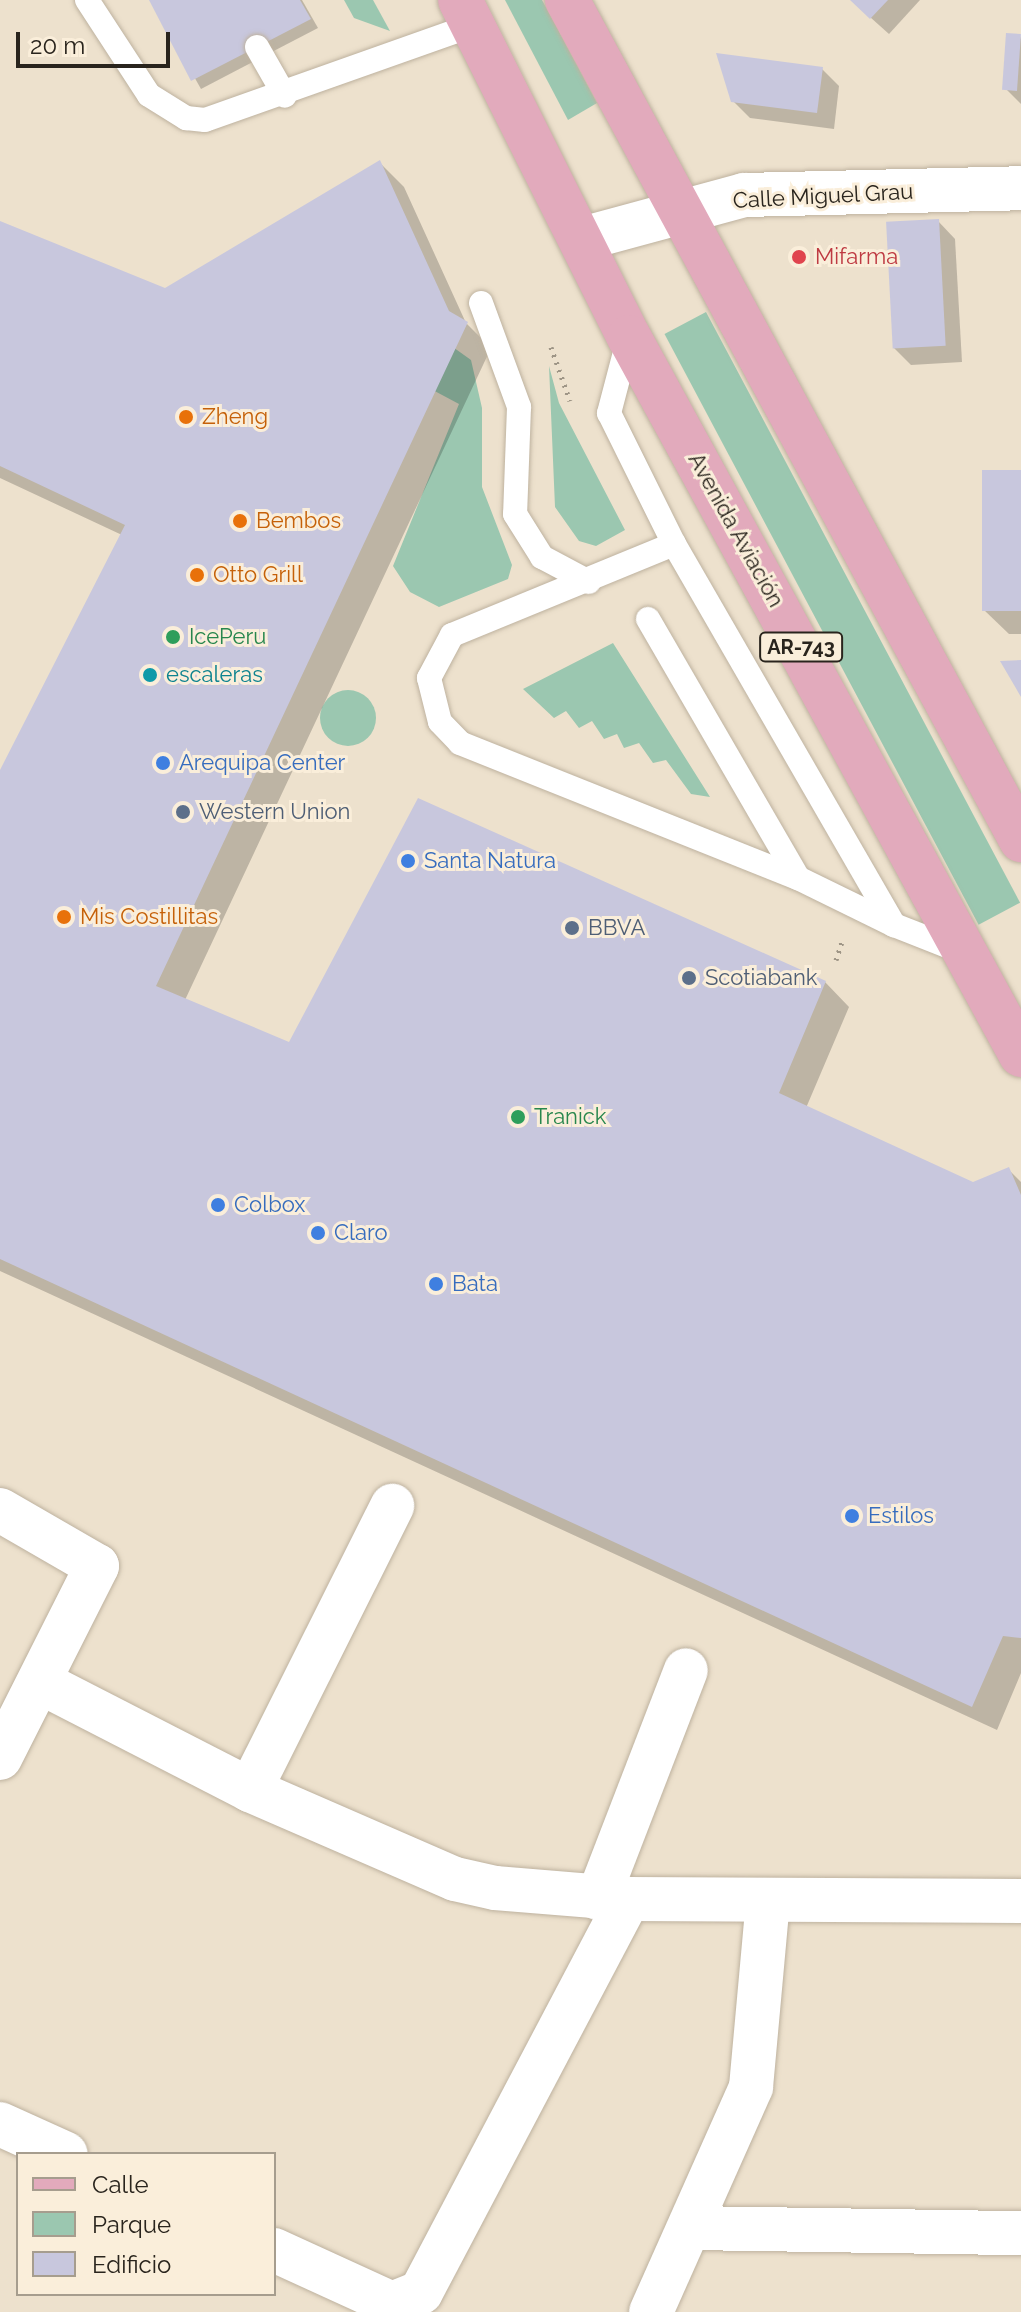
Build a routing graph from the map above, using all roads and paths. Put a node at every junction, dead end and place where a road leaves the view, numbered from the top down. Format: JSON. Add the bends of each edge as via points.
{"nodes":[{"id":1,"x":87,"y":0,"type":"edge"},
{"id":2,"x":567,"y":0,"type":"edge"},
{"id":3,"x":467,"y":13,"type":"edge"},
{"id":4,"x":257,"y":47,"type":"dead end"},
{"id":5,"x":285,"y":96,"type":"junction"},
{"id":6,"x":1021,"y":188,"type":"edge"},
{"id":7,"x":682,"y":209,"type":"junction"},
{"id":8,"x":582,"y":239,"type":"junction"},
{"id":9,"x":481,"y":303,"type":"dead end"},
{"id":10,"x":629,"y":337,"type":"junction"},
{"id":11,"x":674,"y":544,"type":"junction"},
{"id":12,"x":589,"y":582,"type":"junction"},
{"id":13,"x":648,"y":619,"type":"dead end"},
{"id":14,"x":1021,"y":840,"type":"edge"},
{"id":15,"x":798,"y":878,"type":"junction"},
{"id":16,"x":894,"y":925,"type":"junction"},
{"id":17,"x":965,"y":953,"type":"junction"},
{"id":18,"x":1021,"y":1055,"type":"edge"},
{"id":19,"x":392,"y":1506,"type":"dead end"},
{"id":20,"x":0,"y":1510,"type":"edge"},
{"id":21,"x":686,"y":1670,"type":"dead end"},
{"id":22,"x":40,"y":1682,"type":"junction"},
{"id":23,"x":0,"y":1758,"type":"edge"},
{"id":24,"x":250,"y":1790,"type":"junction"},
{"id":25,"x":613,"y":1898,"type":"junction"},
{"id":26,"x":768,"y":1901,"type":"junction"},
{"id":27,"x":1021,"y":1901,"type":"edge"},
{"id":28,"x":0,"y":2124,"type":"edge"},
{"id":29,"x":62,"y":2152,"type":"edge"},
{"id":30,"x":691,"y":2228,"type":"junction"},
{"id":31,"x":1021,"y":2233,"type":"edge"},
{"id":32,"x":276,"y":2251,"type":"edge"},
{"id":33,"x":651,"y":2312,"type":"edge"}],
"edges":[{"from":1,"to":5,"type":"lane","via":[[149,95],[186,118],[230,117]]},
{"from":2,"to":7,"type":"main road"},
{"from":3,"to":5,"type":"lane"},
{"from":3,"to":8,"type":"main road","name":"Avenida Aviación","number":"AR-743"},
{"from":4,"to":5,"type":"lane"},
{"from":6,"to":7,"type":"street","name":"Calle Miguel Grau","via":[[744,195]]},
{"from":7,"to":8,"type":"street","name":"Calle Miguel Grau"},
{"from":7,"to":14,"type":"main road"},
{"from":8,"to":10,"type":"main road","name":"Avenida Aviación","number":"AR-743"},
{"from":9,"to":12,"type":"lane","via":[[519,407],[515,514],[542,557]]},
{"from":10,"to":11,"type":"lane","via":[[609,413]]},
{"from":10,"to":17,"type":"main road","name":"Avenida Aviación","number":"AR-743"},
{"from":11,"to":12,"type":"lane"},
{"from":11,"to":16,"type":"lane"},
{"from":12,"to":15,"type":"lane","via":[[452,635],[429,678],[440,722],[483,753]]},
{"from":13,"to":15,"type":"lane"},
{"from":15,"to":16,"type":"lane"},
{"from":16,"to":17,"type":"lane"},
{"from":17,"to":18,"type":"main road","name":"Avenida Aviación","number":"AR-743"},
{"from":19,"to":24,"type":"street"},
{"from":20,"to":22,"type":"street","via":[[97,1566]]},
{"from":21,"to":25,"type":"street"},
{"from":22,"to":23,"type":"street"},
{"from":22,"to":24,"type":"street"},
{"from":24,"to":25,"type":"street","via":[[455,1879]]},
{"from":25,"to":26,"type":"street"},
{"from":25,"to":32,"type":"street","via":[[421,2292],[392,2304]]},
{"from":26,"to":27,"type":"street"},
{"from":26,"to":30,"type":"street","via":[[756,2071]]},
{"from":28,"to":29,"type":"street"},
{"from":30,"to":31,"type":"street"},
{"from":30,"to":33,"type":"street"}]}
